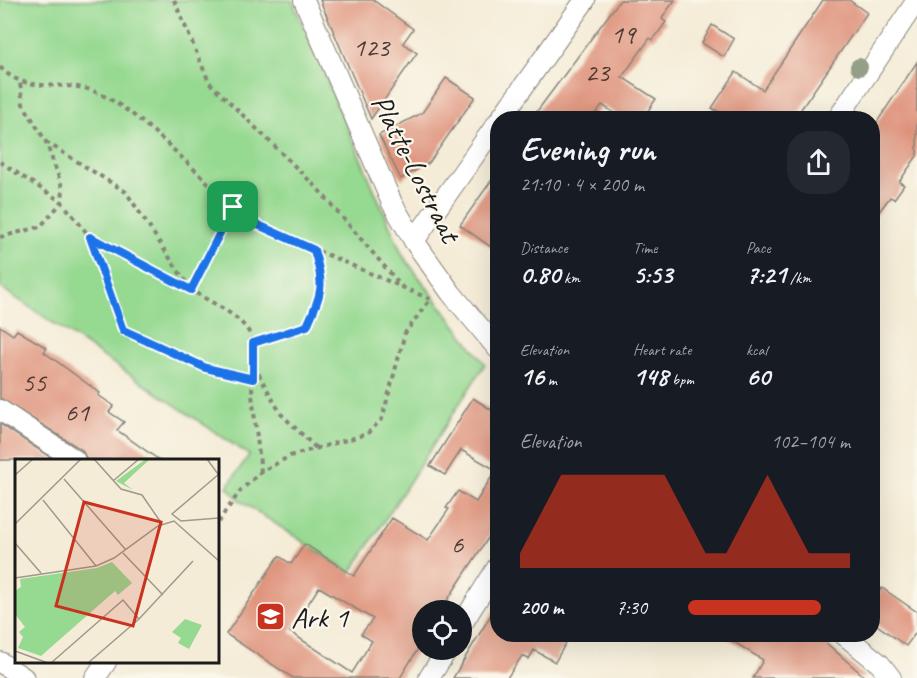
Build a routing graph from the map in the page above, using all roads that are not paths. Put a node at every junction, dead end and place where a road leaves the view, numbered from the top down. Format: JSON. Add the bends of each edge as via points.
{"nodes":[{"id":1,"x":304,"y":0,"type":"edge"},
{"id":2,"x":585,"y":0,"type":"edge"},
{"id":3,"x":917,"y":0,"type":"edge"},
{"id":4,"x":506,"y":111,"type":"edge"},
{"id":5,"x":843,"y":111,"type":"edge"},
{"id":6,"x":490,"y":133,"type":"edge"},
{"id":7,"x":414,"y":241,"type":"junction"},
{"id":8,"x":490,"y":340,"type":"edge"},
{"id":9,"x":0,"y":410,"type":"edge"},
{"id":10,"x":74,"y":459,"type":"edge"},
{"id":11,"x":490,"y":579,"type":"edge"},
{"id":12,"x":472,"y":608,"type":"edge"},
{"id":13,"x":853,"y":642,"type":"edge"},
{"id":14,"x":441,"y":660,"type":"edge"},
{"id":15,"x":0,"y":662,"type":"edge"},
{"id":16,"x":105,"y":663,"type":"edge"},
{"id":17,"x":24,"y":678,"type":"edge"},
{"id":18,"x":95,"y":678,"type":"edge"},
{"id":19,"x":429,"y":678,"type":"edge"},
{"id":20,"x":891,"y":678,"type":"edge"}],
"edges":[{"from":1,"to":7,"type":"street","name":"Platte-Lostraat","via":[[392,203]]},
{"from":2,"to":4,"type":"street"},
{"from":3,"to":5,"type":"street"},
{"from":6,"to":7,"type":"street"},
{"from":7,"to":8,"type":"street","name":"Platte-Lostraat","via":[[451,294]]},
{"from":9,"to":10,"type":"street"},
{"from":11,"to":12,"type":"street"},
{"from":13,"to":20,"type":"street"},
{"from":14,"to":19,"type":"street"},
{"from":15,"to":17,"type":"street"},
{"from":16,"to":18,"type":"street"}]}
